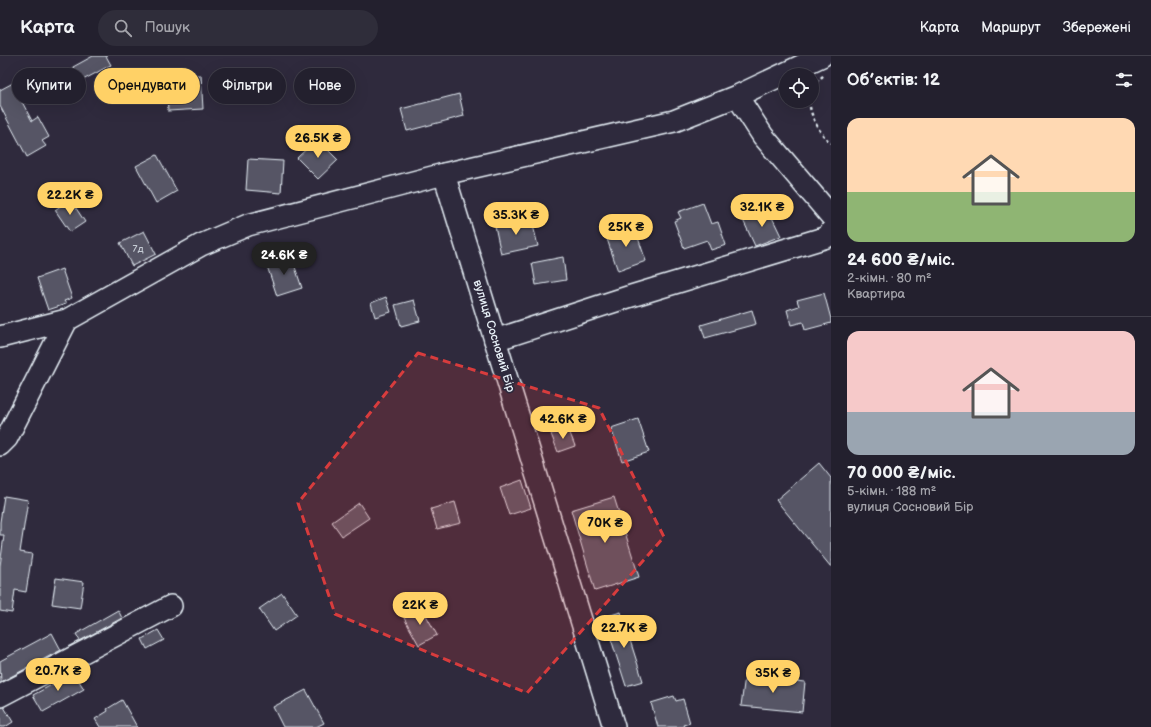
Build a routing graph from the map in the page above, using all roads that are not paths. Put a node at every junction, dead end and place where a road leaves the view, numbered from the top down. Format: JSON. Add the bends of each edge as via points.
{"nodes":[{"id":1,"x":824,"y":64,"type":"edge"},
{"id":2,"x":736,"y":96,"type":"junction"},
{"id":3,"x":444,"y":174,"type":"junction"},
{"id":4,"x":831,"y":216,"type":"edge"},
{"id":5,"x":831,"y":231,"type":"edge"},
{"id":6,"x":67,"y":320,"type":"junction"},
{"id":7,"x":0,"y":337,"type":"edge"},
{"id":8,"x":495,"y":340,"type":"junction"},
{"id":9,"x":0,"y":445,"type":"edge"},
{"id":10,"x":171,"y":606,"type":"dead end"},
{"id":11,"x":0,"y":696,"type":"edge"},
{"id":12,"x":614,"y":727,"type":"edge"}],
"edges":[{"from":1,"to":2,"type":"street"},
{"from":2,"to":3,"type":"street","via":[[674,121]]},
{"from":2,"to":4,"type":"street","via":[[763,136]]},
{"from":3,"to":6,"type":"street","via":[[248,225],[201,245]]},
{"from":3,"to":8,"type":"street","name":"вулиця Сосновий Бір"},
{"from":5,"to":8,"type":"street","via":[[827,237]]},
{"from":6,"to":7,"type":"street"},
{"from":6,"to":9,"type":"street","via":[[7,438]]},
{"from":8,"to":12,"type":"street","name":"вулиця Сосновий Бір"},
{"from":10,"to":11,"type":"street"}]}
